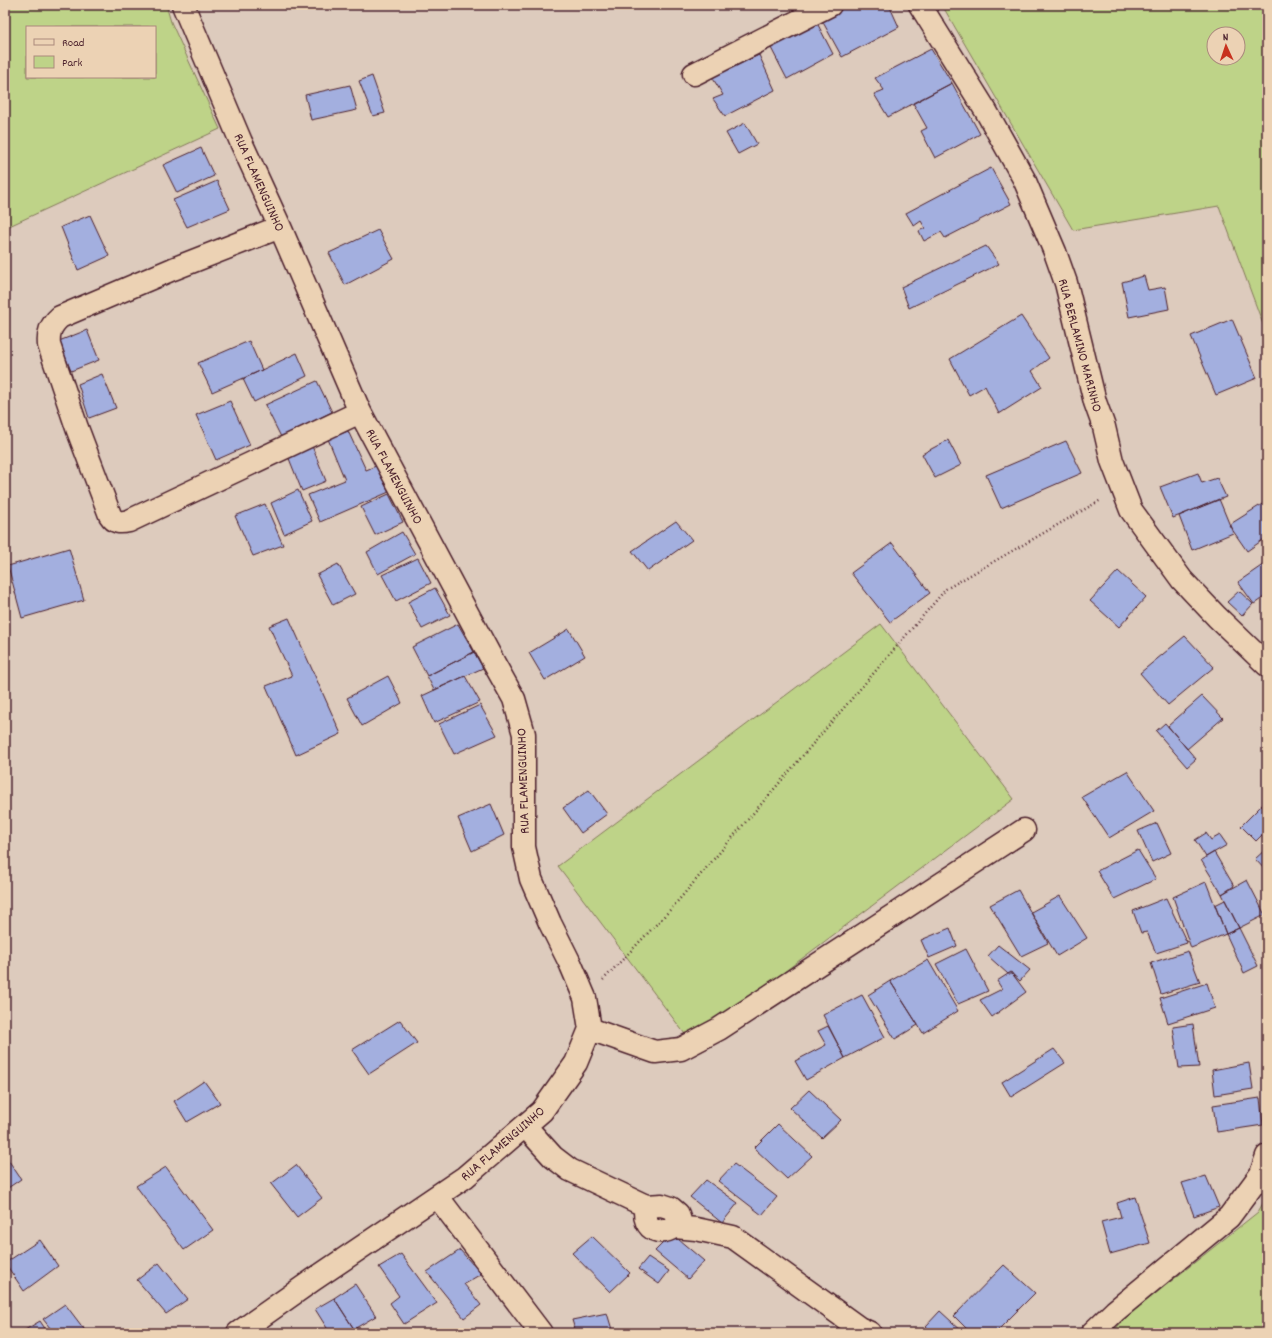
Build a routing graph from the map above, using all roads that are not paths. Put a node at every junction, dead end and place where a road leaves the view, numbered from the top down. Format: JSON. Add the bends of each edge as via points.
{"nodes":[{"id":1,"x":182,"y":5,"type":"edge"},
{"id":2,"x":830,"y":5,"type":"edge"},
{"id":3,"x":920,"y":5,"type":"edge"},
{"id":4,"x":694,"y":74,"type":"dead end"},
{"id":5,"x":280,"y":227,"type":"junction"},
{"id":6,"x":360,"y":412,"type":"junction"},
{"id":7,"x":1267,"y":665,"type":"edge"},
{"id":8,"x":1024,"y":830,"type":"dead end"},
{"id":9,"x":590,"y":1029,"type":"junction"},
{"id":10,"x":524,"y":1126,"type":"junction"},
{"id":11,"x":1267,"y":1156,"type":"edge"},
{"id":12,"x":437,"y":1196,"type":"junction"},
{"id":13,"x":238,"y":1333,"type":"edge"},
{"id":14,"x":541,"y":1333,"type":"edge"},
{"id":15,"x":870,"y":1333,"type":"edge"},
{"id":16,"x":1092,"y":1333,"type":"edge"}],
"edges":[{"from":1,"to":5,"type":"street","name":"RUA FLAMENGUINHO"},
{"from":2,"to":4,"type":"street"},
{"from":3,"to":7,"type":"street","name":"RUA BERLAMINO MARINHO","via":[[986,111],[1024,179],[1055,252],[1112,461],[1132,510],[1182,580]]},
{"from":5,"to":6,"type":"street","name":"RUA FLAMENGUINHO"},
{"from":5,"to":6,"type":"street","via":[[173,269],[60,317],[54,322],[48,337],[49,345],[110,514],[113,520],[129,522]]},
{"from":6,"to":9,"type":"street","name":"RUA FLAMENGUINHO","via":[[514,699],[524,734],[524,847],[530,872],[550,923],[585,998]]},
{"from":8,"to":9,"type":"street","via":[[719,1029],[681,1049],[655,1052]]},
{"from":9,"to":10,"type":"street","name":"RUA FLAMENGUINHO","via":[[576,1063],[542,1111]]},
{"from":10,"to":12,"type":"street","name":"RUA FLAMENGUINHO","via":[[465,1177]]},
{"from":10,"to":15,"type":"street","via":[[553,1157],[570,1170],[646,1206],[662,1205],[671,1208],[678,1214],[680,1221],[675,1227],[733,1237],[859,1328]]},
{"from":11,"to":16,"type":"street","via":[[1261,1174],[1229,1217]]},
{"from":12,"to":13,"type":"street","name":"RUA FLAMENGUINHO"},
{"from":12,"to":14,"type":"street"}]}
